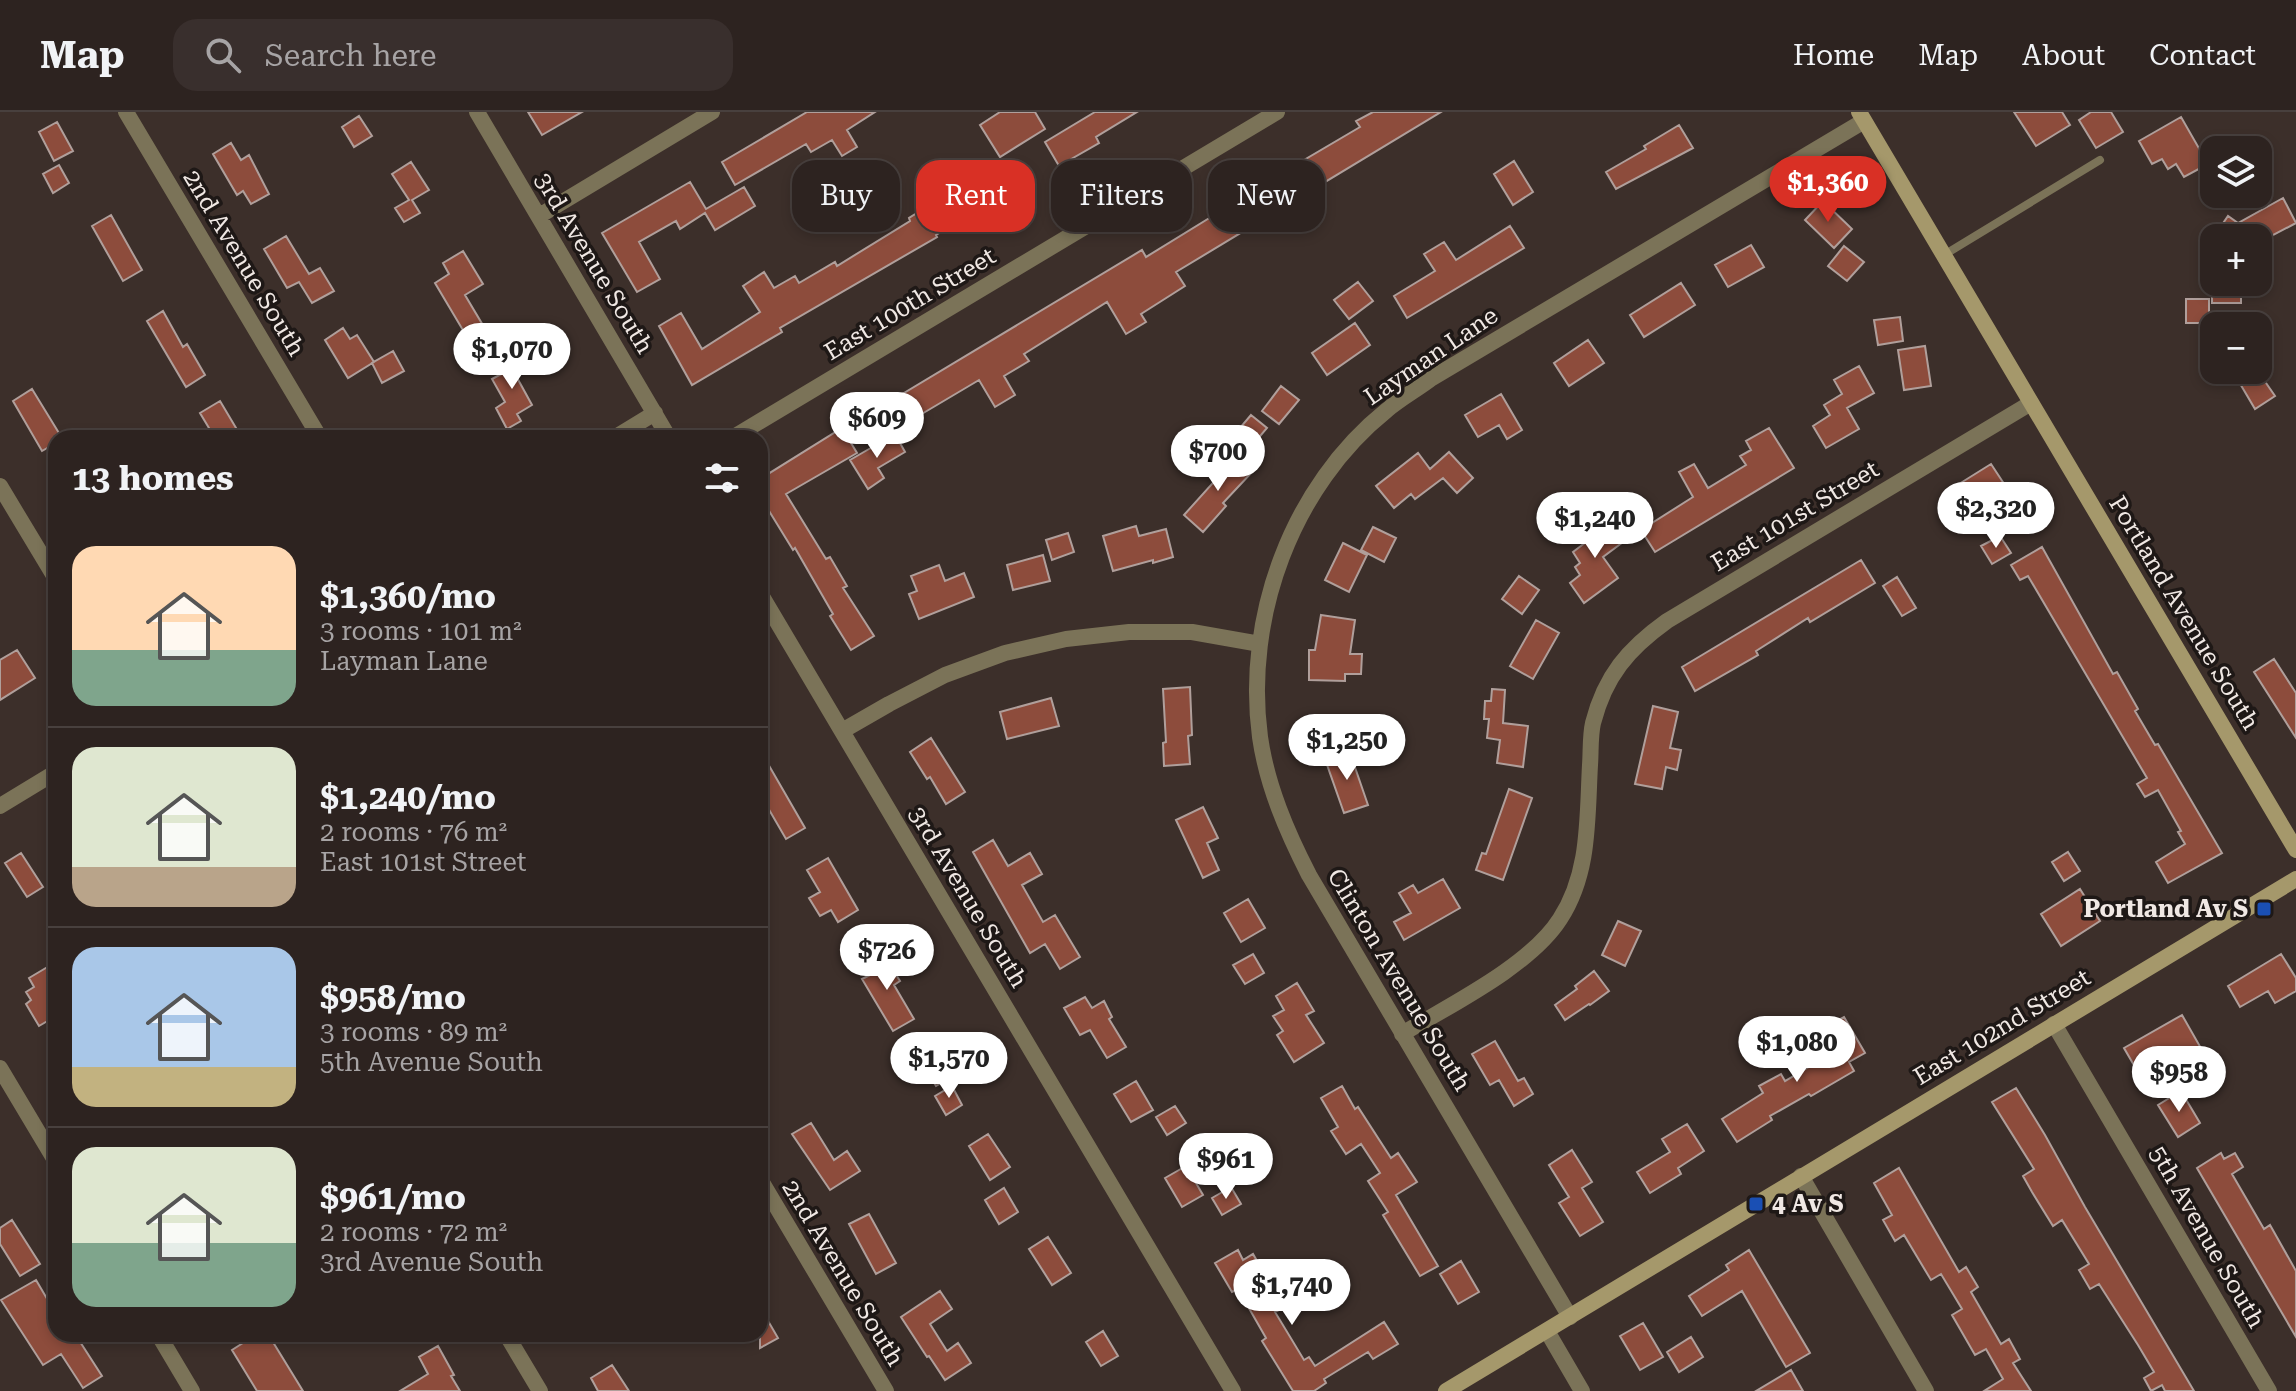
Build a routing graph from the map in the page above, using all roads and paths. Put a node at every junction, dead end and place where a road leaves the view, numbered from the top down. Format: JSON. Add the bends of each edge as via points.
{"nodes":[{"id":1,"x":126,"y":112,"type":"edge"},
{"id":2,"x":477,"y":112,"type":"edge"},
{"id":3,"x":712,"y":112,"type":"edge"},
{"id":4,"x":1277,"y":112,"type":"edge"},
{"id":5,"x":1861,"y":116,"type":"edge"},
{"id":6,"x":2100,"y":160,"type":"dead end"},
{"id":7,"x":539,"y":216,"type":"junction"},
{"id":8,"x":1944,"y":255,"type":"junction"},
{"id":9,"x":2031,"y":403,"type":"junction"},
{"id":10,"x":655,"y":413,"type":"junction"},
{"id":11,"x":315,"y":430,"type":"edge"},
{"id":12,"x":627,"y":430,"type":"edge"},
{"id":13,"x":665,"y":430,"type":"edge"},
{"id":14,"x":745,"y":430,"type":"edge"},
{"id":15,"x":0,"y":486,"type":"edge"},
{"id":16,"x":48,"y":566,"type":"edge"},
{"id":17,"x":768,"y":606,"type":"edge"},
{"id":18,"x":1260,"y":644,"type":"junction"},
{"id":19,"x":842,"y":731,"type":"junction"},
{"id":20,"x":48,"y":777,"type":"edge"},
{"id":21,"x":0,"y":806,"type":"edge"},
{"id":22,"x":2296,"y":850,"type":"edge"},
{"id":23,"x":2296,"y":879,"type":"edge"},
{"id":24,"x":2054,"y":1024,"type":"junction"},
{"id":25,"x":1402,"y":1034,"type":"junction"},
{"id":26,"x":0,"y":1068,"type":"edge"},
{"id":27,"x":48,"y":1149,"type":"edge"},
{"id":28,"x":1801,"y":1176,"type":"junction"},
{"id":29,"x":768,"y":1192,"type":"edge"},
{"id":30,"x":1570,"y":1317,"type":"junction"},
{"id":31,"x":1547,"y":1331,"type":"junction"},
{"id":32,"x":163,"y":1342,"type":"edge"},
{"id":33,"x":511,"y":1342,"type":"edge"},
{"id":34,"x":192,"y":1391,"type":"edge"},
{"id":35,"x":540,"y":1391,"type":"edge"},
{"id":36,"x":886,"y":1391,"type":"edge"},
{"id":37,"x":1233,"y":1391,"type":"edge"},
{"id":38,"x":1446,"y":1391,"type":"edge"},
{"id":39,"x":1582,"y":1391,"type":"edge"},
{"id":40,"x":1926,"y":1391,"type":"edge"},
{"id":41,"x":2269,"y":1391,"type":"edge"}],
"edges":[{"from":1,"to":11,"type":"street","name":"2nd Avenue South"},
{"from":2,"to":7,"type":"street","name":"3rd Avenue South"},
{"from":3,"to":7,"type":"street"},
{"from":4,"to":14,"type":"street","name":"East 100th Street"},
{"from":5,"to":8,"type":"street","name":"Portland Avenue South"},
{"from":5,"to":18,"type":"street","name":"Layman Lane","via":[[1386,410],[1315,490],[1289,538],[1270,591]]},
{"from":6,"to":8,"type":"lane"},
{"from":7,"to":10,"type":"street","name":"3rd Avenue South"},
{"from":8,"to":9,"type":"street","name":"Portland Avenue South"},
{"from":9,"to":22,"type":"street","name":"Portland Avenue South"},
{"from":9,"to":25,"type":"street","name":"East 101st Street","via":[[1640,640],[1618,665],[1592,725],[1583,863],[1575,895],[1535,948]]},
{"from":10,"to":12,"type":"street"},
{"from":10,"to":13,"type":"street","name":"3rd Avenue South"},
{"from":15,"to":16,"type":"street"},
{"from":17,"to":19,"type":"street","name":"3rd Avenue South"},
{"from":18,"to":19,"type":"street","via":[[1192,632],[1066,639],[945,675]]},
{"from":18,"to":25,"type":"street","name":"Clinton Avenue South","via":[[1260,739],[1287,832]]},
{"from":19,"to":37,"type":"street","name":"3rd Avenue South"},
{"from":20,"to":21,"type":"street"},
{"from":23,"to":24,"type":"street","name":"East 102nd Street"},
{"from":24,"to":28,"type":"street","name":"East 102nd Street"},
{"from":24,"to":41,"type":"street","name":"5th Avenue South"},
{"from":25,"to":30,"type":"street","name":"Clinton Avenue South"},
{"from":26,"to":27,"type":"street"},
{"from":28,"to":30,"type":"street","name":"East 102nd Street"},
{"from":28,"to":40,"type":"street"},
{"from":29,"to":36,"type":"street","name":"2nd Avenue South"},
{"from":30,"to":31,"type":"street","name":"East 102nd Street"},
{"from":31,"to":38,"type":"street","name":"East 102nd Street"},
{"from":31,"to":39,"type":"street"},
{"from":32,"to":34,"type":"street"},
{"from":33,"to":35,"type":"street"}]}
